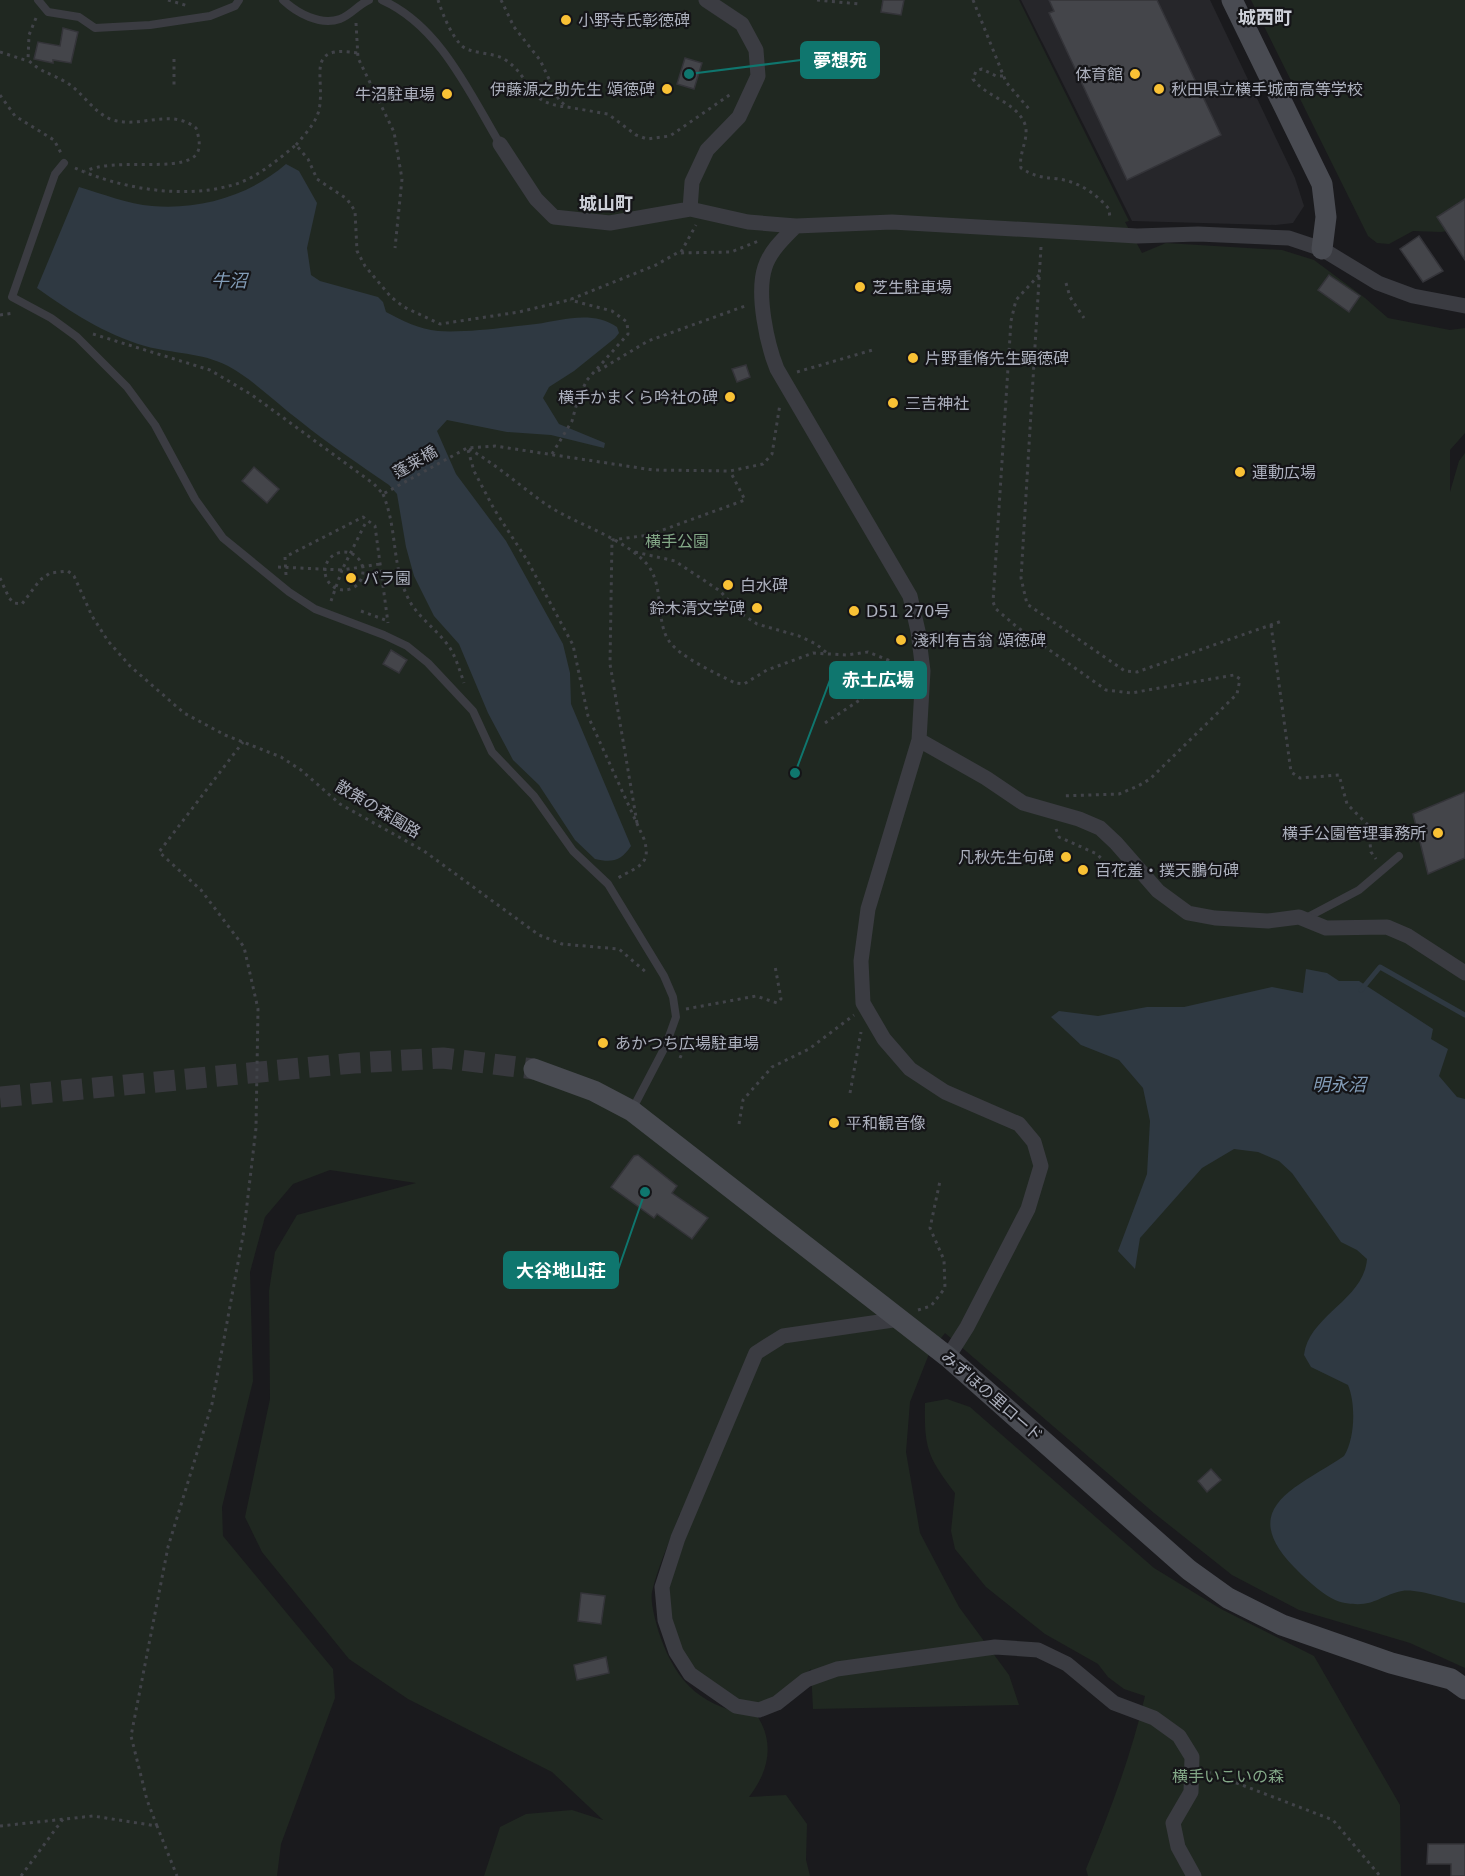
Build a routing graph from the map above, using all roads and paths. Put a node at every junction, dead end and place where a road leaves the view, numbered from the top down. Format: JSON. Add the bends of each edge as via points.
{"nodes":[{"id":1,"x":239,"y":0,"type":"edge"},
{"id":2,"x":283,"y":0,"type":"edge"},
{"id":3,"x":369,"y":0,"type":"edge"},
{"id":4,"x":382,"y":0,"type":"edge"},
{"id":5,"x":438,"y":0,"type":"edge"},
{"id":6,"x":501,"y":0,"type":"edge"},
{"id":7,"x":706,"y":0,"type":"edge"},
{"id":8,"x":817,"y":0,"type":"edge"},
{"id":9,"x":973,"y":0,"type":"edge"},
{"id":10,"x":1232,"y":0,"type":"edge"},
{"id":11,"x":40,"y":3,"type":"edge"},
{"id":12,"x":859,"y":4,"type":"dead end"},
{"id":13,"x":355,"y":10,"type":"junction"},
{"id":14,"x":0,"y":52,"type":"edge"},
{"id":15,"x":358,"y":53,"type":"junction"},
{"id":16,"x":174,"y":59,"type":"dead end"},
{"id":17,"x":30,"y":62,"type":"junction"},
{"id":18,"x":1003,"y":76,"type":"junction"},
{"id":19,"x":756,"y":80,"type":"junction"},
{"id":20,"x":174,"y":87,"type":"dead end"},
{"id":21,"x":0,"y":95,"type":"edge"},
{"id":22,"x":567,"y":106,"type":"junction"},
{"id":23,"x":1029,"y":109,"type":"dead end"},
{"id":24,"x":500,"y":144,"type":"joint"},
{"id":25,"x":296,"y":145,"type":"junction"},
{"id":26,"x":64,"y":163,"type":"junction"},
{"id":27,"x":83,"y":172,"type":"junction"},
{"id":28,"x":696,"y":211,"type":"junction"},
{"id":29,"x":796,"y":226,"type":"junction"},
{"id":30,"x":1042,"y":232,"type":"junction"},
{"id":31,"x":1110,"y":235,"type":"junction"},
{"id":32,"x":767,"y":237,"type":"dead end"},
{"id":33,"x":395,"y":248,"type":"dead end"},
{"id":34,"x":1322,"y":249,"type":"junction"},
{"id":35,"x":681,"y":252,"type":"junction"},
{"id":36,"x":1039,"y":275,"type":"junction"},
{"id":37,"x":1066,"y":283,"type":"dead end"},
{"id":38,"x":568,"y":300,"type":"junction"},
{"id":39,"x":762,"y":300,"type":"junction"},
{"id":40,"x":1465,"y":306,"type":"edge"},
{"id":41,"x":1084,"y":318,"type":"dead end"},
{"id":42,"x":77,"y":337,"type":"junction"},
{"id":43,"x":876,"y":349,"type":"dead end"},
{"id":44,"x":596,"y":372,"type":"junction"},
{"id":45,"x":786,"y":383,"type":"junction"},
{"id":46,"x":467,"y":448,"type":"junction"},
{"id":47,"x":552,"y":454,"type":"junction"},
{"id":48,"x":730,"y":471,"type":"junction"},
{"id":49,"x":383,"y":494,"type":"junction"},
{"id":50,"x":367,"y":520,"type":"junction"},
{"id":51,"x":612,"y":540,"type":"junction"},
{"id":52,"x":634,"y":552,"type":"junction"},
{"id":53,"x":351,"y":553,"type":"junction"},
{"id":54,"x":380,"y":564,"type":"junction"},
{"id":55,"x":285,"y":566,"type":"junction"},
{"id":56,"x":363,"y":567,"type":"junction"},
{"id":57,"x":324,"y":569,"type":"junction"},
{"id":58,"x":342,"y":570,"type":"junction"},
{"id":59,"x":0,"y":578,"type":"edge"},
{"id":60,"x":295,"y":582,"type":"dead end"},
{"id":61,"x":336,"y":589,"type":"junction"},
{"id":62,"x":322,"y":598,"type":"dead end"},
{"id":63,"x":331,"y":601,"type":"junction"},
{"id":64,"x":340,"y":604,"type":"dead end"},
{"id":65,"x":360,"y":611,"type":"dead end"},
{"id":66,"x":388,"y":621,"type":"junction"},
{"id":67,"x":1282,"y":621,"type":"dead end"},
{"id":68,"x":1271,"y":625,"type":"junction"},
{"id":69,"x":388,"y":637,"type":"junction"},
{"id":70,"x":828,"y":654,"type":"junction"},
{"id":71,"x":923,"y":671,"type":"junction"},
{"id":72,"x":899,"y":674,"type":"junction"},
{"id":73,"x":473,"y":711,"type":"junction"},
{"id":74,"x":825,"y":723,"type":"dead end"},
{"id":75,"x":919,"y":741,"type":"junction"},
{"id":76,"x":243,"y":742,"type":"junction"},
{"id":77,"x":1060,"y":796,"type":"dead end"},
{"id":78,"x":638,"y":827,"type":"junction"},
{"id":79,"x":1056,"y":829,"type":"dead end"},
{"id":80,"x":1399,"y":856,"type":"dead end"},
{"id":81,"x":1383,"y":869,"type":"junction"},
{"id":82,"x":1113,"y":871,"type":"dead end"},
{"id":83,"x":608,"y":884,"type":"junction"},
{"id":84,"x":1305,"y":919,"type":"junction"},
{"id":85,"x":775,"y":966,"type":"dead end"},
{"id":86,"x":1465,"y":973,"type":"edge"},
{"id":87,"x":650,"y":976,"type":"dead end"},
{"id":88,"x":863,"y":1003,"type":"junction"},
{"id":89,"x":675,"y":1011,"type":"junction"},
{"id":90,"x":534,"y":1069,"type":"tunnel mouth"},
{"id":91,"x":850,"y":1093,"type":"dead end"},
{"id":92,"x":632,"y":1111,"type":"junction"},
{"id":93,"x":739,"y":1124,"type":"dead end"},
{"id":94,"x":940,"y":1181,"type":"dead end"},
{"id":95,"x":893,"y":1314,"type":"junction"},
{"id":96,"x":948,"y":1357,"type":"junction"},
{"id":97,"x":1465,"y":1689,"type":"edge"},
{"id":98,"x":1192,"y":1767,"type":"junction"},
{"id":99,"x":63,"y":1819,"type":"junction"},
{"id":100,"x":0,"y":1826,"type":"edge"},
{"id":101,"x":157,"y":1826,"type":"junction"},
{"id":102,"x":21,"y":1876,"type":"edge"},
{"id":103,"x":177,"y":1876,"type":"edge"},
{"id":104,"x":1194,"y":1876,"type":"edge"},
{"id":105,"x":1380,"y":1876,"type":"edge"}],
"edges":[{"from":1,"to":11,"type":"lane","via":[[235,6],[210,16],[95,28],[79,17],[48,12]]},
{"from":2,"to":13,"type":"lane","via":[[312,18],[341,18]]},
{"from":3,"to":13,"type":"lane"},
{"from":4,"to":24,"type":"lane","via":[[396,6],[431,37],[456,69]]},
{"from":5,"to":22,"type":"path","via":[[463,48],[502,58],[514,66],[542,102]]},
{"from":6,"to":22,"type":"path","via":[[514,27],[540,60],[559,100]]},
{"from":7,"to":19,"type":"street","via":[[742,24],[756,50]]},
{"from":8,"to":12,"type":"path"},
{"from":9,"to":18,"type":"path"},
{"from":10,"to":34,"type":"street","via":[[1322,183],[1326,217]]},
{"from":11,"to":17,"type":"path","via":[[29,35]]},
{"from":13,"to":15,"type":"path"},
{"from":14,"to":17,"type":"path"},
{"from":15,"to":25,"type":"path","via":[[334,51],[319,65],[319,112]]},
{"from":15,"to":33,"type":"path","via":[[364,74],[394,132],[402,178]]},
{"from":16,"to":20,"type":"path"},
{"from":17,"to":27,"type":"path","via":[[42,73],[65,81],[111,119],[179,119],[196,128],[200,139],[198,153],[192,159],[100,165]]},
{"from":18,"to":23,"type":"path"},
{"from":18,"to":31,"type":"path","via":[[982,69],[976,71],[973,79],[1015,110],[1024,122],[1021,168],[1036,178],[1069,181],[1101,200],[1109,209]]},
{"from":19,"to":22,"type":"path","via":[[670,136],[647,139],[608,114]]},
{"from":19,"to":28,"type":"street","via":[[739,117],[707,150],[692,182]]},
{"from":21,"to":26,"type":"path","via":[[15,116],[54,140]]},
{"from":24,"to":28,"type":"street","via":[[536,199],[554,217],[610,223]]},
{"from":25,"to":27,"type":"path","via":[[261,172],[231,186],[201,192],[121,185]]},
{"from":25,"to":38,"type":"path","via":[[318,179],[347,199],[355,211],[357,251],[365,266],[404,308],[440,324]]},
{"from":26,"to":27,"type":"path"},
{"from":26,"to":42,"type":"lane","via":[[55,174],[12,297]]},
{"from":28,"to":29,"type":"street","via":[[748,222]]},
{"from":28,"to":35,"type":"path"},
{"from":29,"to":30,"type":"street","via":[[892,222]]},
{"from":29,"to":39,"type":"street","via":[[777,245],[765,268]]},
{"from":30,"to":31,"type":"street"},
{"from":30,"to":36,"type":"path"},
{"from":31,"to":34,"type":"street","via":[[1289,238]]},
{"from":32,"to":35,"type":"path","via":[[731,252]]},
{"from":34,"to":40,"type":"street","via":[[1378,283],[1413,296]]},
{"from":35,"to":38,"type":"path"},
{"from":36,"to":68,"type":"path","via":[[1021,578],[1027,604],[1125,671],[1137,672]]},
{"from":36,"to":77,"type":"path","via":[[1016,300],[1011,321],[993,602],[996,609],[1106,690],[1131,693],[1234,675],[1240,679],[1236,694],[1149,779],[1119,794]]},
{"from":37,"to":41,"type":"path"},
{"from":38,"to":44,"type":"path","via":[[612,311],[627,322],[628,334]]},
{"from":39,"to":44,"type":"path","via":[[648,341]]},
{"from":39,"to":45,"type":"street","via":[[770,353]]},
{"from":42,"to":49,"type":"path","via":[[90,333],[210,370],[252,395]]},
{"from":42,"to":69,"type":"lane","via":[[127,387],[155,425],[195,499],[223,538],[315,609]]},
{"from":43,"to":45,"type":"path"},
{"from":44,"to":47,"type":"path","via":[[587,380],[572,421]]},
{"from":45,"to":48,"type":"path","via":[[772,454],[763,464]]},
{"from":45,"to":71,"type":"street","via":[[910,596]]},
{"from":46,"to":47,"type":"path","via":[[495,446]]},
{"from":46,"to":49,"type":"path","name":"蓬莱橋"},
{"from":46,"to":51,"type":"path","via":[[495,464],[548,505]]},
{"from":46,"to":78,"type":"path","via":[[494,509],[573,645],[588,716]]},
{"from":47,"to":48,"type":"path","via":[[653,470]]},
{"from":48,"to":51,"type":"path","via":[[745,500],[649,535]]},
{"from":49,"to":73,"type":"path","via":[[392,517],[395,562],[408,600],[450,648]]},
{"from":50,"to":53,"type":"path"},
{"from":50,"to":54,"type":"path","via":[[375,526]]},
{"from":50,"to":55,"type":"path","via":[[363,517],[285,558]]},
{"from":51,"to":52,"type":"path"},
{"from":51,"to":78,"type":"path","via":[[610,663]]},
{"from":52,"to":70,"type":"path","via":[[675,561],[720,591],[740,613],[757,624],[799,636]]},
{"from":52,"to":70,"type":"path","via":[[648,566],[657,587],[667,639],[675,649],[735,683],[744,684],[813,653]]},
{"from":53,"to":56,"type":"path"},
{"from":53,"to":57,"type":"path","via":[[333,554]]},
{"from":53,"to":58,"type":"path"},
{"from":54,"to":56,"type":"path"},
{"from":54,"to":66,"type":"path"},
{"from":55,"to":57,"type":"path"},
{"from":55,"to":60,"type":"path","via":[[286,575]]},
{"from":56,"to":58,"type":"path"},
{"from":56,"to":61,"type":"path","via":[[357,585]]},
{"from":57,"to":58,"type":"path"},
{"from":57,"to":61,"type":"path","via":[[328,583]]},
{"from":58,"to":61,"type":"path"},
{"from":59,"to":76,"type":"path","name":"散策の森園路","via":[[9,598],[22,604],[50,573],[68,572],[74,576],[92,616],[130,666],[184,712]]},
{"from":61,"to":63,"type":"path"},
{"from":62,"to":63,"type":"path"},
{"from":63,"to":64,"type":"path"},
{"from":65,"to":66,"type":"path"},
{"from":66,"to":69,"type":"path"},
{"from":67,"to":68,"type":"path"},
{"from":68,"to":81,"type":"path","via":[[1291,772],[1300,778],[1339,775],[1347,804],[1368,825],[1371,852]]},
{"from":69,"to":73,"type":"lane","via":[[428,663]]},
{"from":70,"to":72,"type":"path","via":[[868,652],[888,660]]},
{"from":71,"to":72,"type":"path"},
{"from":71,"to":75,"type":"street"},
{"from":72,"to":74,"type":"path"},
{"from":73,"to":83,"type":"lane","via":[[492,752],[534,796],[573,851]]},
{"from":75,"to":84,"type":"street","via":[[1023,803],[1100,828],[1158,891],[1188,913],[1268,921]]},
{"from":75,"to":88,"type":"street","via":[[868,909],[861,961]]},
{"from":76,"to":87,"type":"path","name":"散策の森園路","via":[[281,757],[340,804],[424,850],[539,935],[562,944],[619,950]]},
{"from":76,"to":101,"type":"path","via":[[159,852],[201,890],[244,948],[258,1009],[256,1128],[244,1230],[212,1404],[168,1547],[131,1736]]},
{"from":78,"to":83,"type":"path","via":[[648,853],[644,862]]},
{"from":79,"to":82,"type":"path","via":[[1059,837],[1089,849]]},
{"from":80,"to":81,"type":"lane"},
{"from":81,"to":84,"type":"lane","via":[[1359,890]]},
{"from":83,"to":89,"type":"lane","via":[[664,976]]},
{"from":84,"to":86,"type":"street","via":[[1326,928],[1387,927]]},
{"from":85,"to":89,"type":"path","via":[[782,999],[777,1003],[756,996]]},
{"from":88,"to":91,"type":"path","via":[[860,1046]]},
{"from":88,"to":93,"type":"path","via":[[849,1020],[809,1049],[772,1067],[742,1100]]},
{"from":88,"to":96,"type":"street","via":[[884,1039],[910,1069],[945,1092],[1019,1124],[1034,1142],[1041,1166],[1028,1209]]},
{"from":89,"to":92,"type":"lane","via":[[666,1045]]},
{"from":90,"to":92,"type":"street","name":"みずほの里ロード","via":[[594,1091]]},
{"from":92,"to":95,"type":"street","name":"みずほの里ロード"},
{"from":94,"to":95,"type":"path","via":[[930,1228],[944,1260],[945,1288],[931,1305]]},
{"from":95,"to":96,"type":"street","name":"みずほの里ロード"},
{"from":95,"to":98,"type":"street","via":[[783,1336],[756,1353],[678,1539],[662,1587],[665,1620],[676,1652],[690,1674],[736,1706],[759,1710],[777,1703],[806,1680],[837,1669],[996,1647],[1038,1650],[1067,1664],[1114,1703],[1154,1719],[1179,1736]]},
{"from":96,"to":97,"type":"street","name":"みずほの里ロード","via":[[1189,1570],[1228,1598],[1282,1625],[1391,1663],[1451,1679]]},
{"from":98,"to":104,"type":"street","via":[[1191,1792],[1173,1823],[1178,1847]]},
{"from":98,"to":105,"type":"path","via":[[1333,1820]]},
{"from":99,"to":100,"type":"path"},
{"from":99,"to":101,"type":"path","via":[[93,1816]]},
{"from":99,"to":102,"type":"path"},
{"from":101,"to":103,"type":"path"}]}
